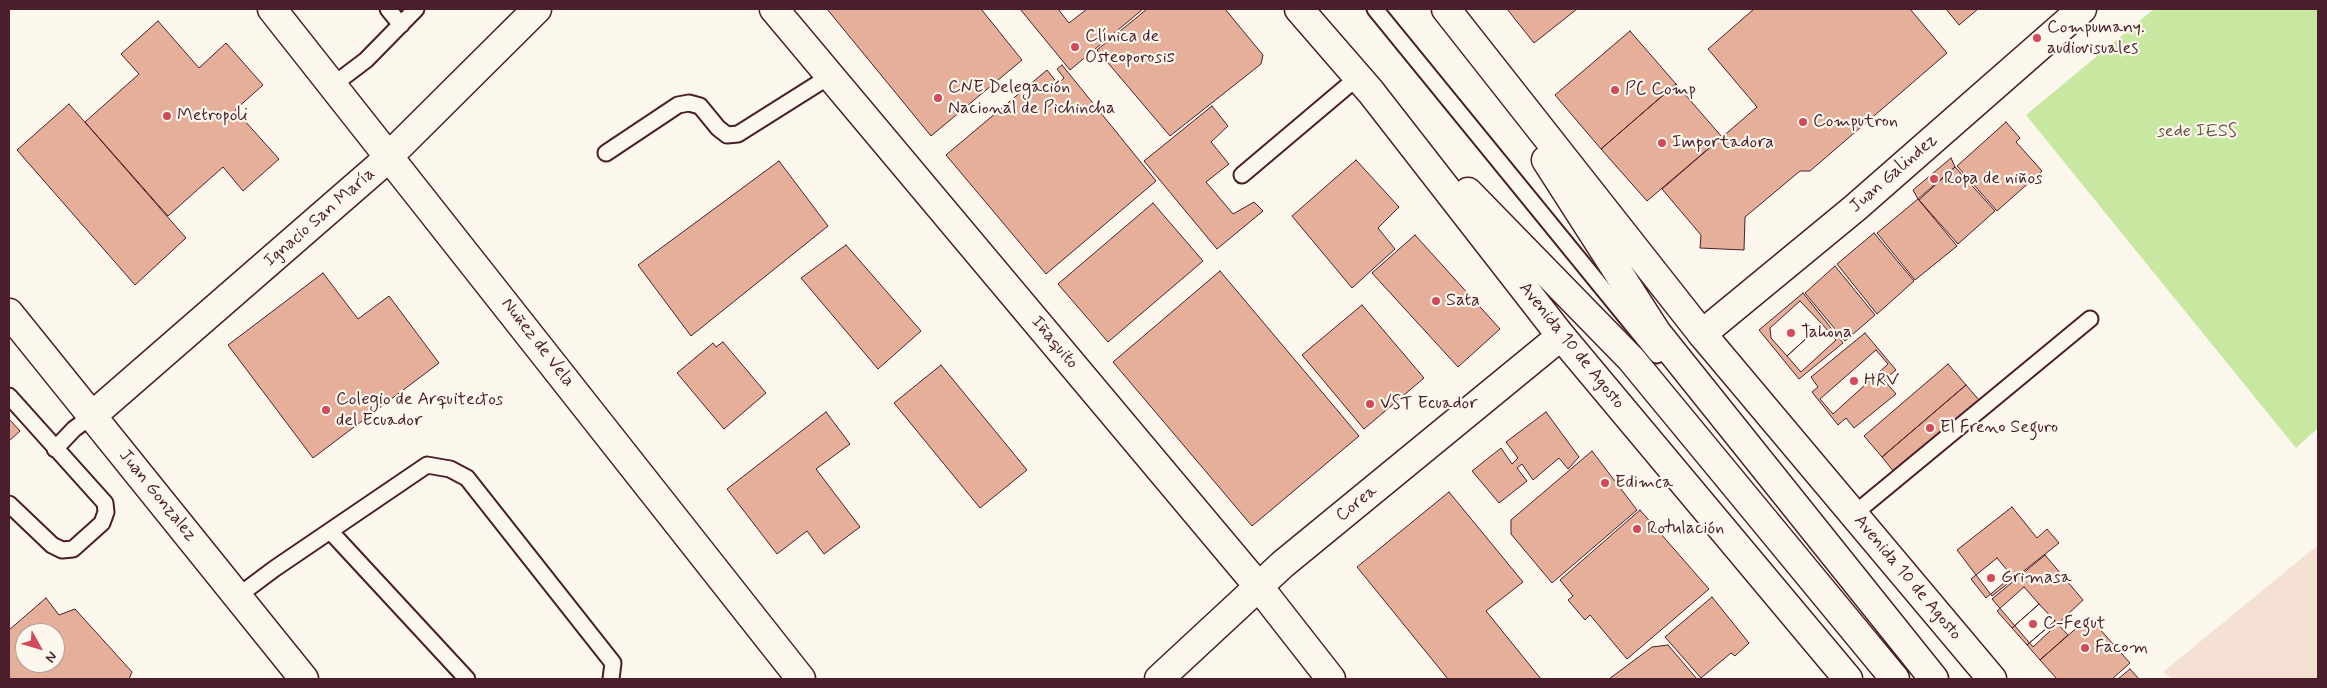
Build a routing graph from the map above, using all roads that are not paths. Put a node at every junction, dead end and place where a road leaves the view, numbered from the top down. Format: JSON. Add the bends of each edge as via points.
{"nodes":[{"id":1,"x":272,"y":9,"type":"edge"},
{"id":2,"x":388,"y":9,"type":"edge"},
{"id":3,"x":416,"y":9,"type":"edge"},
{"id":4,"x":537,"y":9,"type":"edge"},
{"id":5,"x":774,"y":9,"type":"edge"},
{"id":6,"x":1299,"y":9,"type":"edge"},
{"id":7,"x":1375,"y":9,"type":"edge"},
{"id":8,"x":2082,"y":9,"type":"edge"},
{"id":9,"x":1449,"y":12,"type":"edge"},
{"id":10,"x":401,"y":25,"type":"junction"},
{"id":11,"x":830,"y":76,"type":"junction"},
{"id":12,"x":333,"y":85,"type":"junction"},
{"id":13,"x":1365,"y":85,"type":"junction"},
{"id":14,"x":606,"y":153,"type":"dead end"},
{"id":15,"x":390,"y":156,"type":"junction"},
{"id":16,"x":1242,"y":174,"type":"dead end"},
{"id":17,"x":9,"y":313,"type":"edge"},
{"id":18,"x":2090,"y":319,"type":"dead end"},
{"id":19,"x":1702,"y":334,"type":"junction"},
{"id":20,"x":1561,"y":336,"type":"junction"},
{"id":21,"x":9,"y":396,"type":"edge"},
{"id":22,"x":93,"y":415,"type":"junction"},
{"id":23,"x":55,"y":449,"type":"junction"},
{"id":24,"x":1734,"y":449,"type":"dead end"},
{"id":25,"x":9,"y":504,"type":"edge"},
{"id":26,"x":1854,"y":514,"type":"junction"},
{"id":27,"x":330,"y":531,"type":"junction"},
{"id":28,"x":1259,"y":588,"type":"junction"},
{"id":29,"x":238,"y":596,"type":"junction"},
{"id":30,"x":304,"y":679,"type":"edge"},
{"id":31,"x":466,"y":679,"type":"edge"},
{"id":32,"x":611,"y":679,"type":"edge"},
{"id":33,"x":801,"y":679,"type":"edge"},
{"id":34,"x":1159,"y":679,"type":"edge"},
{"id":35,"x":1331,"y":679,"type":"edge"},
{"id":36,"x":1848,"y":679,"type":"edge"},
{"id":37,"x":1895,"y":679,"type":"edge"},
{"id":38,"x":1934,"y":679,"type":"edge"},
{"id":39,"x":1992,"y":679,"type":"edge"}],
"edges":[{"from":1,"to":12,"type":"street","name":"Nuñez de Vela"},
{"from":2,"to":10,"type":"lane"},
{"from":3,"to":10,"type":"lane"},
{"from":4,"to":15,"type":"street","name":"Ignacio San María"},
{"from":5,"to":11,"type":"street","name":"Iñaquito"},
{"from":6,"to":13,"type":"street","name":"Avenida 10 de Agosto"},
{"from":7,"to":24,"type":"lane"},
{"from":8,"to":19,"type":"street","name":"Juan Galindez","via":[[1855,208]]},
{"from":9,"to":19,"type":"street","name":"Avenida 10 de Agosto"},
{"from":9,"to":38,"type":"street","via":[[1657,333]]},
{"from":10,"to":12,"type":"lane","via":[[366,60]]},
{"from":11,"to":14,"type":"lane","via":[[738,134],[727,135],[700,106],[689,102]]},
{"from":11,"to":28,"type":"street","name":"Iñaquito"},
{"from":12,"to":15,"type":"street","name":"Nuñez de Vela"},
{"from":13,"to":16,"type":"lane"},
{"from":13,"to":20,"type":"street","name":"Avenida 10 de Agosto"},
{"from":13,"to":37,"type":"street","via":[[1631,359]]},
{"from":15,"to":22,"type":"street","name":"Ignacio San María"},
{"from":15,"to":33,"type":"street","name":"Nuñez de Vela"},
{"from":17,"to":22,"type":"street","name":"Juan Gonzalez"},
{"from":18,"to":26,"type":"lane"},
{"from":19,"to":26,"type":"street","name":"Avenida 10 de Agosto"},
{"from":20,"to":28,"type":"street","name":"Corea","via":[[1283,564]]},
{"from":20,"to":36,"type":"street","name":"Avenida 10 de Agosto"},
{"from":21,"to":23,"type":"lane"},
{"from":22,"to":23,"type":"lane"},
{"from":22,"to":29,"type":"street","name":"Juan Gonzalez"},
{"from":23,"to":25,"type":"lane","via":[[105,503],[102,523],[73,549],[62,550],[52,545]]},
{"from":26,"to":39,"type":"street","name":"Avenida 10 de Agosto"},
{"from":27,"to":29,"type":"lane"},
{"from":27,"to":31,"type":"lane"},
{"from":27,"to":32,"type":"lane","via":[[427,466],[450,469],[467,478],[613,663]]},
{"from":28,"to":34,"type":"street","name":"Corea"},
{"from":28,"to":35,"type":"street","name":"Iñaquito"},
{"from":29,"to":30,"type":"street","name":"Juan Gonzalez"}]}
